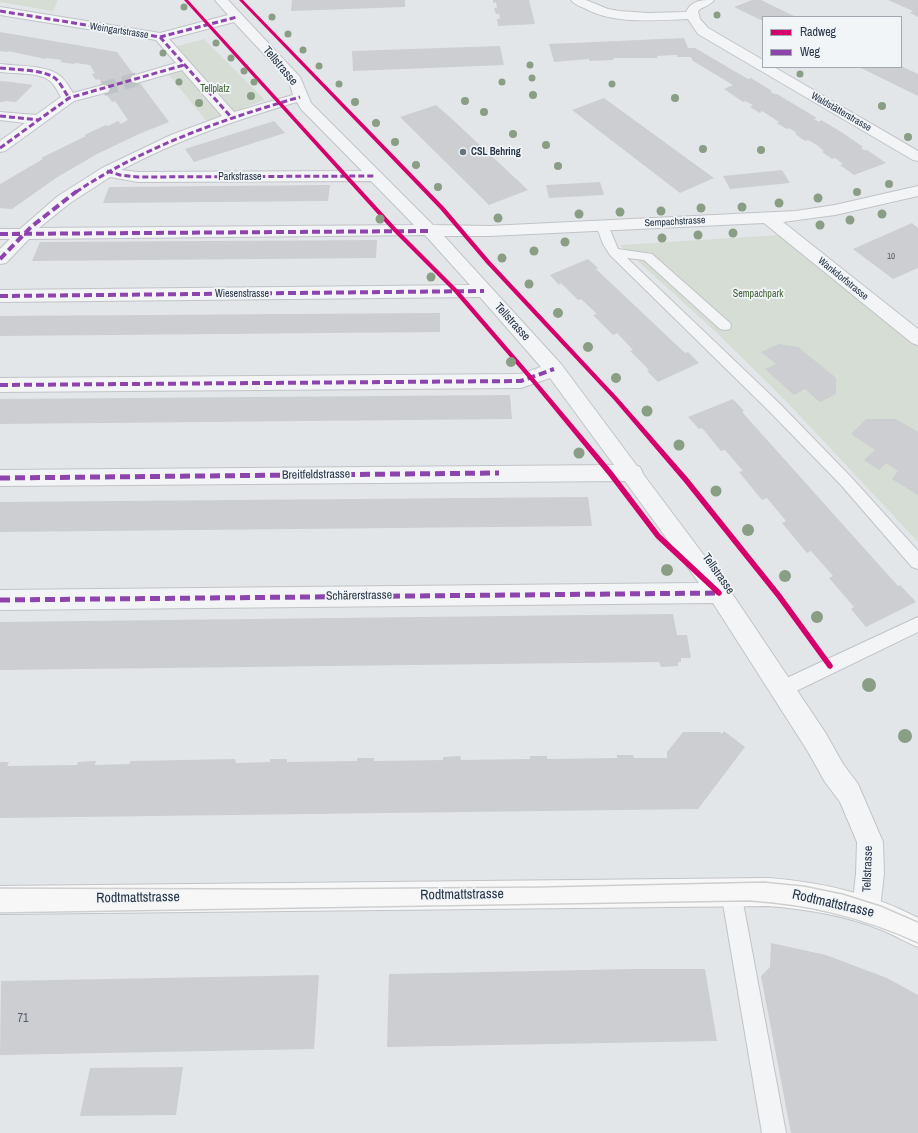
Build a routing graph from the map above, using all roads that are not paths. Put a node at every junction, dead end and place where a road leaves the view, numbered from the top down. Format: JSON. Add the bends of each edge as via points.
{"nodes":[{"id":1,"x":221,"y":0,"type":"edge"},
{"id":2,"x":577,"y":0,"type":"edge"},
{"id":3,"x":708,"y":0,"type":"edge"},
{"id":4,"x":0,"y":11,"type":"edge"},
{"id":5,"x":693,"y":15,"type":"junction"},
{"id":6,"x":237,"y":17,"type":"junction"},
{"id":7,"x":160,"y":37,"type":"junction"},
{"id":8,"x":184,"y":65,"type":"junction"},
{"id":9,"x":762,"y":66,"type":"edge"},
{"id":10,"x":0,"y":68,"type":"edge"},
{"id":11,"x":766,"y":68,"type":"edge"},
{"id":12,"x":137,"y":79,"type":"tunnel mouth"},
{"id":13,"x":103,"y":89,"type":"tunnel mouth"},
{"id":14,"x":300,"y":97,"type":"junction"},
{"id":15,"x":69,"y":98,"type":"junction"},
{"id":16,"x":0,"y":116,"type":"edge"},
{"id":17,"x":231,"y":117,"type":"junction"},
{"id":18,"x":39,"y":120,"type":"junction"},
{"id":19,"x":0,"y":148,"type":"edge"},
{"id":20,"x":918,"y":157,"type":"edge"},
{"id":21,"x":107,"y":171,"type":"junction"},
{"id":22,"x":374,"y":176,"type":"junction"},
{"id":23,"x":918,"y":191,"type":"edge"},
{"id":24,"x":768,"y":218,"type":"junction"},
{"id":25,"x":602,"y":225,"type":"junction"},
{"id":26,"x":430,"y":231,"type":"junction"},
{"id":27,"x":24,"y":233,"type":"junction"},
{"id":28,"x":0,"y":234,"type":"edge"},
{"id":29,"x":614,"y":252,"type":"junction"},
{"id":30,"x":0,"y":259,"type":"edge"},
{"id":31,"x":484,"y":290,"type":"junction"},
{"id":32,"x":0,"y":296,"type":"edge"},
{"id":33,"x":724,"y":326,"type":"dead end"},
{"id":34,"x":918,"y":339,"type":"edge"},
{"id":35,"x":554,"y":369,"type":"junction"},
{"id":36,"x":0,"y":385,"type":"edge"},
{"id":37,"x":632,"y":473,"type":"junction"},
{"id":38,"x":0,"y":478,"type":"edge"},
{"id":39,"x":918,"y":562,"type":"edge"},
{"id":40,"x":718,"y":593,"type":"junction"},
{"id":41,"x":0,"y":600,"type":"edge"},
{"id":42,"x":918,"y":624,"type":"edge"},
{"id":43,"x":782,"y":689,"type":"junction"},
{"id":44,"x":731,"y":892,"type":"junction"},
{"id":45,"x":0,"y":900,"type":"edge"},
{"id":46,"x":864,"y":909,"type":"junction"},
{"id":47,"x":918,"y":933,"type":"edge"},
{"id":48,"x":774,"y":1133,"type":"edge"}],
"edges":[{"from":1,"to":6,"type":"street","name":"Tellstrasse"},
{"from":2,"to":5,"type":"street","via":[[601,12],[622,17]]},
{"from":3,"to":5,"type":"street","via":[[694,7]]},
{"from":4,"to":7,"type":"street","name":"Weingartstrasse"},
{"from":5,"to":9,"type":"street","name":"Waldstätterstrasse","via":[[703,31]]},
{"from":6,"to":7,"type":"street","name":"Weingartstrasse"},
{"from":6,"to":14,"type":"street","name":"Tellstrasse","via":[[295,80]]},
{"from":7,"to":8,"type":"street"},
{"from":8,"to":12,"type":"street"},
{"from":8,"to":17,"type":"street"},
{"from":10,"to":15,"type":"street","via":[[50,75],[57,80]]},
{"from":11,"to":20,"type":"street","name":"Waldstätterstrasse"},
{"from":13,"to":15,"type":"street"},
{"from":14,"to":17,"type":"street"},
{"from":14,"to":22,"type":"street","name":"Tellstrasse"},
{"from":15,"to":18,"type":"street"},
{"from":16,"to":18,"type":"street"},
{"from":17,"to":21,"type":"street","via":[[142,152]]},
{"from":18,"to":19,"type":"street"},
{"from":21,"to":22,"type":"street","name":"Parkstrasse","via":[[138,177]]},
{"from":21,"to":27,"type":"street","via":[[57,204]]},
{"from":22,"to":26,"type":"street","name":"Tellstrasse"},
{"from":23,"to":24,"type":"street","name":"Sempachstrasse","via":[[835,210]]},
{"from":24,"to":25,"type":"street","name":"Sempachstrasse"},
{"from":24,"to":34,"type":"street","name":"Wankdorfstrasse"},
{"from":25,"to":26,"type":"street","name":"Sempachstrasse","via":[[489,231]]},
{"from":25,"to":29,"type":"lane"},
{"from":26,"to":27,"type":"street"},
{"from":26,"to":31,"type":"street","name":"Tellstrasse"},
{"from":27,"to":28,"type":"street"},
{"from":27,"to":30,"type":"street"},
{"from":29,"to":33,"type":"lane","via":[[648,257]]},
{"from":29,"to":39,"type":"lane","via":[[775,408],[846,481]]},
{"from":31,"to":32,"type":"street","name":"Wiesenstrasse"},
{"from":31,"to":35,"type":"street","name":"Tellstrasse"},
{"from":35,"to":36,"type":"street","via":[[520,381]]},
{"from":35,"to":37,"type":"street","name":"Tellstrasse"},
{"from":37,"to":38,"type":"street","name":"Breitfeldstrasse"},
{"from":37,"to":40,"type":"street","name":"Tellstrasse"},
{"from":40,"to":41,"type":"street","name":"Schärerstrasse"},
{"from":40,"to":43,"type":"street","name":"Tellstrasse"},
{"from":42,"to":43,"type":"lane"},
{"from":43,"to":46,"type":"street","name":"Tellstrasse","via":[[849,793],[870,842],[870,874]]},
{"from":44,"to":45,"type":"street","name":"Rodtmattstrasse"},
{"from":44,"to":46,"type":"street","name":"Rodtmattstrasse","via":[[788,893]]},
{"from":44,"to":48,"type":"lane"},
{"from":46,"to":47,"type":"street","name":"Rodtmattstrasse"}]}
